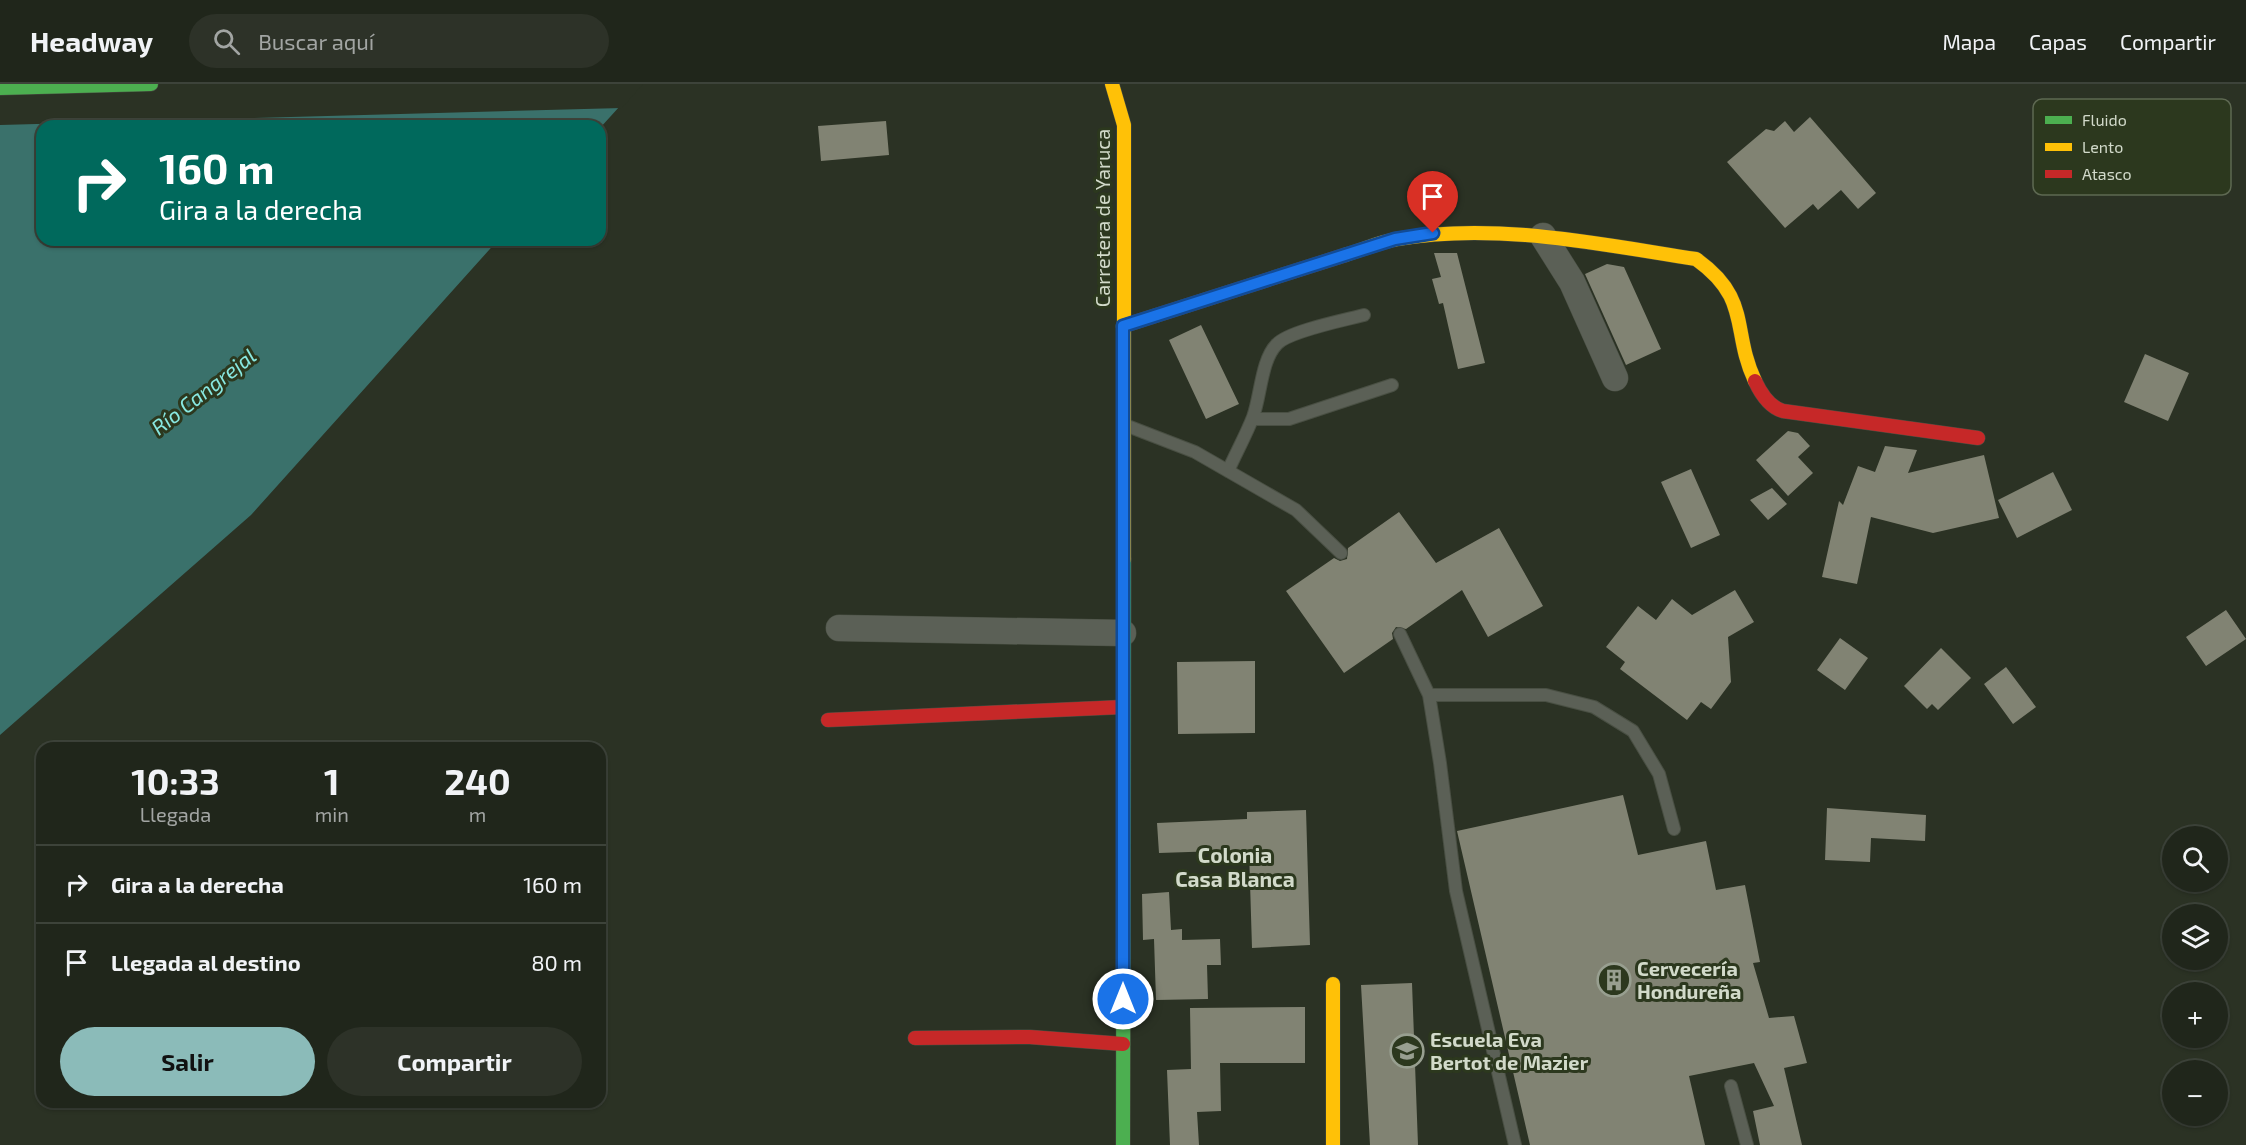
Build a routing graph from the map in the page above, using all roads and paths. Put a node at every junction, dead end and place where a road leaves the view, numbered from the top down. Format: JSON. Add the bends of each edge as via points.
{"nodes":[{"id":1,"x":152,"y":84,"type":"edge"},
{"id":2,"x":1112,"y":84,"type":"edge"},
{"id":3,"x":0,"y":88,"type":"edge"},
{"id":4,"x":1543,"y":236,"type":"junction"},
{"id":5,"x":1364,"y":315,"type":"dead end"},
{"id":6,"x":1123,"y":326,"type":"junction"},
{"id":7,"x":1615,"y":378,"type":"dead end"},
{"id":8,"x":1392,"y":385,"type":"dead end"},
{"id":9,"x":1252,"y":419,"type":"junction"},
{"id":10,"x":1124,"y":424,"type":"junction"},
{"id":11,"x":1978,"y":438,"type":"dead end"},
{"id":12,"x":1228,"y":471,"type":"junction"},
{"id":13,"x":1341,"y":553,"type":"dead end"},
{"id":14,"x":839,"y":628,"type":"dead end"},
{"id":15,"x":1123,"y":633,"type":"junction"},
{"id":16,"x":1400,"y":634,"type":"dead end"},
{"id":17,"x":1429,"y":695,"type":"junction"},
{"id":18,"x":1123,"y":707,"type":"junction"},
{"id":19,"x":828,"y":720,"type":"dead end"},
{"id":20,"x":1674,"y":829,"type":"dead end"},
{"id":21,"x":1333,"y":984,"type":"dead end"},
{"id":22,"x":915,"y":1038,"type":"dead end"},
{"id":23,"x":1123,"y":1044,"type":"junction"},
{"id":24,"x":1731,"y":1086,"type":"dead end"},
{"id":25,"x":1123,"y":1145,"type":"edge"},
{"id":26,"x":1333,"y":1145,"type":"edge"},
{"id":27,"x":1515,"y":1145,"type":"edge"},
{"id":28,"x":1747,"y":1145,"type":"edge"}],
"edges":[{"from":1,"to":3,"type":"street"},
{"from":2,"to":6,"type":"street","name":"Carretera de Yaruca","via":[[1124,124]]},
{"from":4,"to":6,"type":"street","via":[[1433,233],[1395,239]]},
{"from":4,"to":7,"type":"street","via":[[1572,282]]},
{"from":4,"to":11,"type":"street","via":[[1696,259],[1719,273],[1733,298],[1755,384],[1775,409]]},
{"from":5,"to":9,"type":"lane","via":[[1278,342],[1266,360],[1262,392]]},
{"from":6,"to":10,"type":"street","name":"Carretera de Yaruca"},
{"from":8,"to":9,"type":"lane","via":[[1289,419]]},
{"from":9,"to":12,"type":"lane"},
{"from":10,"to":12,"type":"lane","via":[[1195,452]]},
{"from":10,"to":15,"type":"street","name":"Carretera de Yaruca"},
{"from":12,"to":13,"type":"lane","via":[[1296,510]]},
{"from":14,"to":15,"type":"street"},
{"from":15,"to":18,"type":"street","name":"Carretera de Yaruca"},
{"from":16,"to":17,"type":"lane"},
{"from":17,"to":20,"type":"lane","via":[[1546,695],[1594,707],[1633,731],[1659,774]]},
{"from":17,"to":27,"type":"lane","via":[[1456,891]]},
{"from":18,"to":19,"type":"street"},
{"from":18,"to":23,"type":"street","name":"Carretera de Yaruca"},
{"from":21,"to":26,"type":"street"},
{"from":22,"to":23,"type":"street","via":[[1030,1037]]},
{"from":23,"to":25,"type":"street","name":"Carretera de Yaruca"},
{"from":24,"to":28,"type":"lane"}]}
